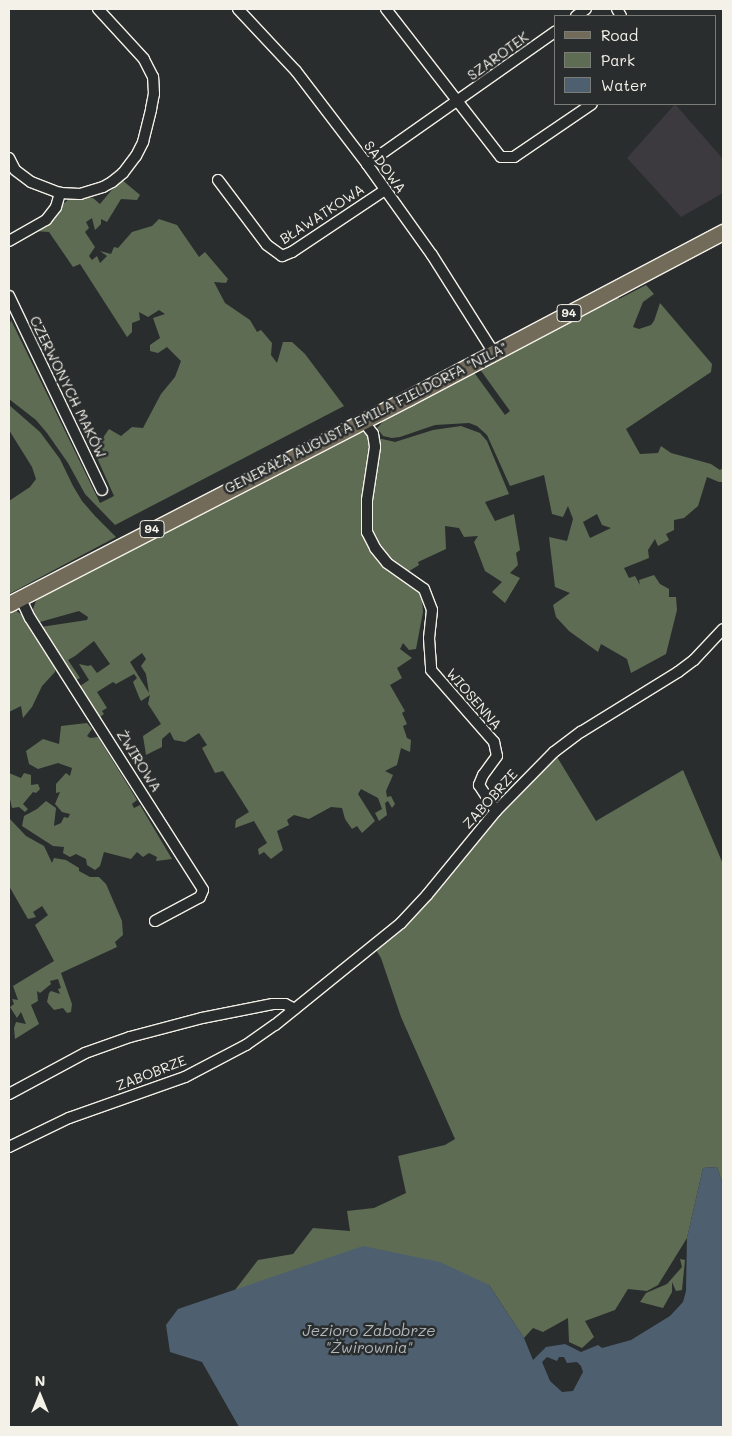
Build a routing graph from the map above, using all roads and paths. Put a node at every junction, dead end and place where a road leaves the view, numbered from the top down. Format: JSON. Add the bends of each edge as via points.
{"nodes":[{"id":1,"x":98,"y":9,"type":"edge"},
{"id":2,"x":238,"y":9,"type":"edge"},
{"id":3,"x":386,"y":9,"type":"edge"},
{"id":4,"x":554,"y":32,"type":"edge"},
{"id":5,"x":457,"y":103,"type":"junction"},
{"id":6,"x":591,"y":105,"type":"edge"},
{"id":7,"x":9,"y":158,"type":"edge"},
{"id":8,"x":368,"y":164,"type":"junction"},
{"id":9,"x":218,"y":180,"type":"dead end"},
{"id":10,"x":385,"y":190,"type":"junction"},
{"id":11,"x":60,"y":193,"type":"junction"},
{"id":12,"x":723,"y":232,"type":"edge"},
{"id":13,"x":9,"y":241,"type":"edge"},
{"id":14,"x":9,"y":296,"type":"edge"},
{"id":15,"x":494,"y":353,"type":"junction"},
{"id":16,"x":363,"y":421,"type":"junction"},
{"id":17,"x":102,"y":490,"type":"dead end"},
{"id":18,"x":15,"y":600,"type":"edge"},
{"id":19,"x":723,"y":630,"type":"edge"},
{"id":20,"x":496,"y":811,"type":"junction"},
{"id":21,"x":155,"y":920,"type":"dead end"},
{"id":22,"x":295,"y":1009,"type":"junction"},
{"id":23,"x":9,"y":1094,"type":"edge"},
{"id":24,"x":9,"y":1147,"type":"edge"}],
"edges":[{"from":1,"to":11,"type":"street","via":[[144,59],[153,77],[151,110],[143,142],[123,173],[91,192]]},
{"from":2,"to":8,"type":"street","name":"SADOWA","via":[[296,71]]},
{"from":3,"to":5,"type":"street"},
{"from":4,"to":5,"type":"street","name":"SZAROTEK"},
{"from":5,"to":6,"type":"street","via":[[505,159],[514,157]]},
{"from":5,"to":8,"type":"street","name":"SZAROTEK"},
{"from":7,"to":11,"type":"street","via":[[23,177]]},
{"from":8,"to":10,"type":"street","name":"SADOWA"},
{"from":9,"to":10,"type":"street","name":"BŁAWATKOWA","via":[[267,245],[282,256]]},
{"from":10,"to":15,"type":"street","name":"SADOWA","via":[[444,272]]},
{"from":11,"to":13,"type":"street","via":[[56,207],[46,220]]},
{"from":12,"to":15,"type":"main road","name":"GENERAŁA AUGUSTA EMILA FIELDORFA \"NILA\"","number":"94"},
{"from":14,"to":17,"type":"street","name":"CZERWONYCH MAKÓW"},
{"from":15,"to":16,"type":"main road","name":"GENERAŁA AUGUSTA EMILA FIELDORFA \"NILA\"","number":"94"},
{"from":16,"to":18,"type":"main road","name":"GENERAŁA AUGUSTA EMILA FIELDORFA \"NILA\"","number":"94"},
{"from":16,"to":20,"type":"street","name":"WIOSENNA","via":[[373,434],[375,447],[367,532],[374,548],[387,563],[424,589],[432,610],[428,638],[431,670],[494,742],[498,756],[479,785]]},
{"from":18,"to":21,"type":"street","name":"ŻWIROWA","via":[[30,618],[202,890],[200,897]]},
{"from":19,"to":20,"type":"street","name":"ZABOBRZE","via":[[678,672],[558,749]]},
{"from":20,"to":22,"type":"street","name":"ZABOBRZE","via":[[401,924]]},
{"from":22,"to":23,"type":"street","via":[[285,1004],[273,1004],[130,1037],[85,1053]]},
{"from":22,"to":24,"type":"street","name":"ZABOBRZE","via":[[246,1045],[185,1077],[69,1118]]}]}
